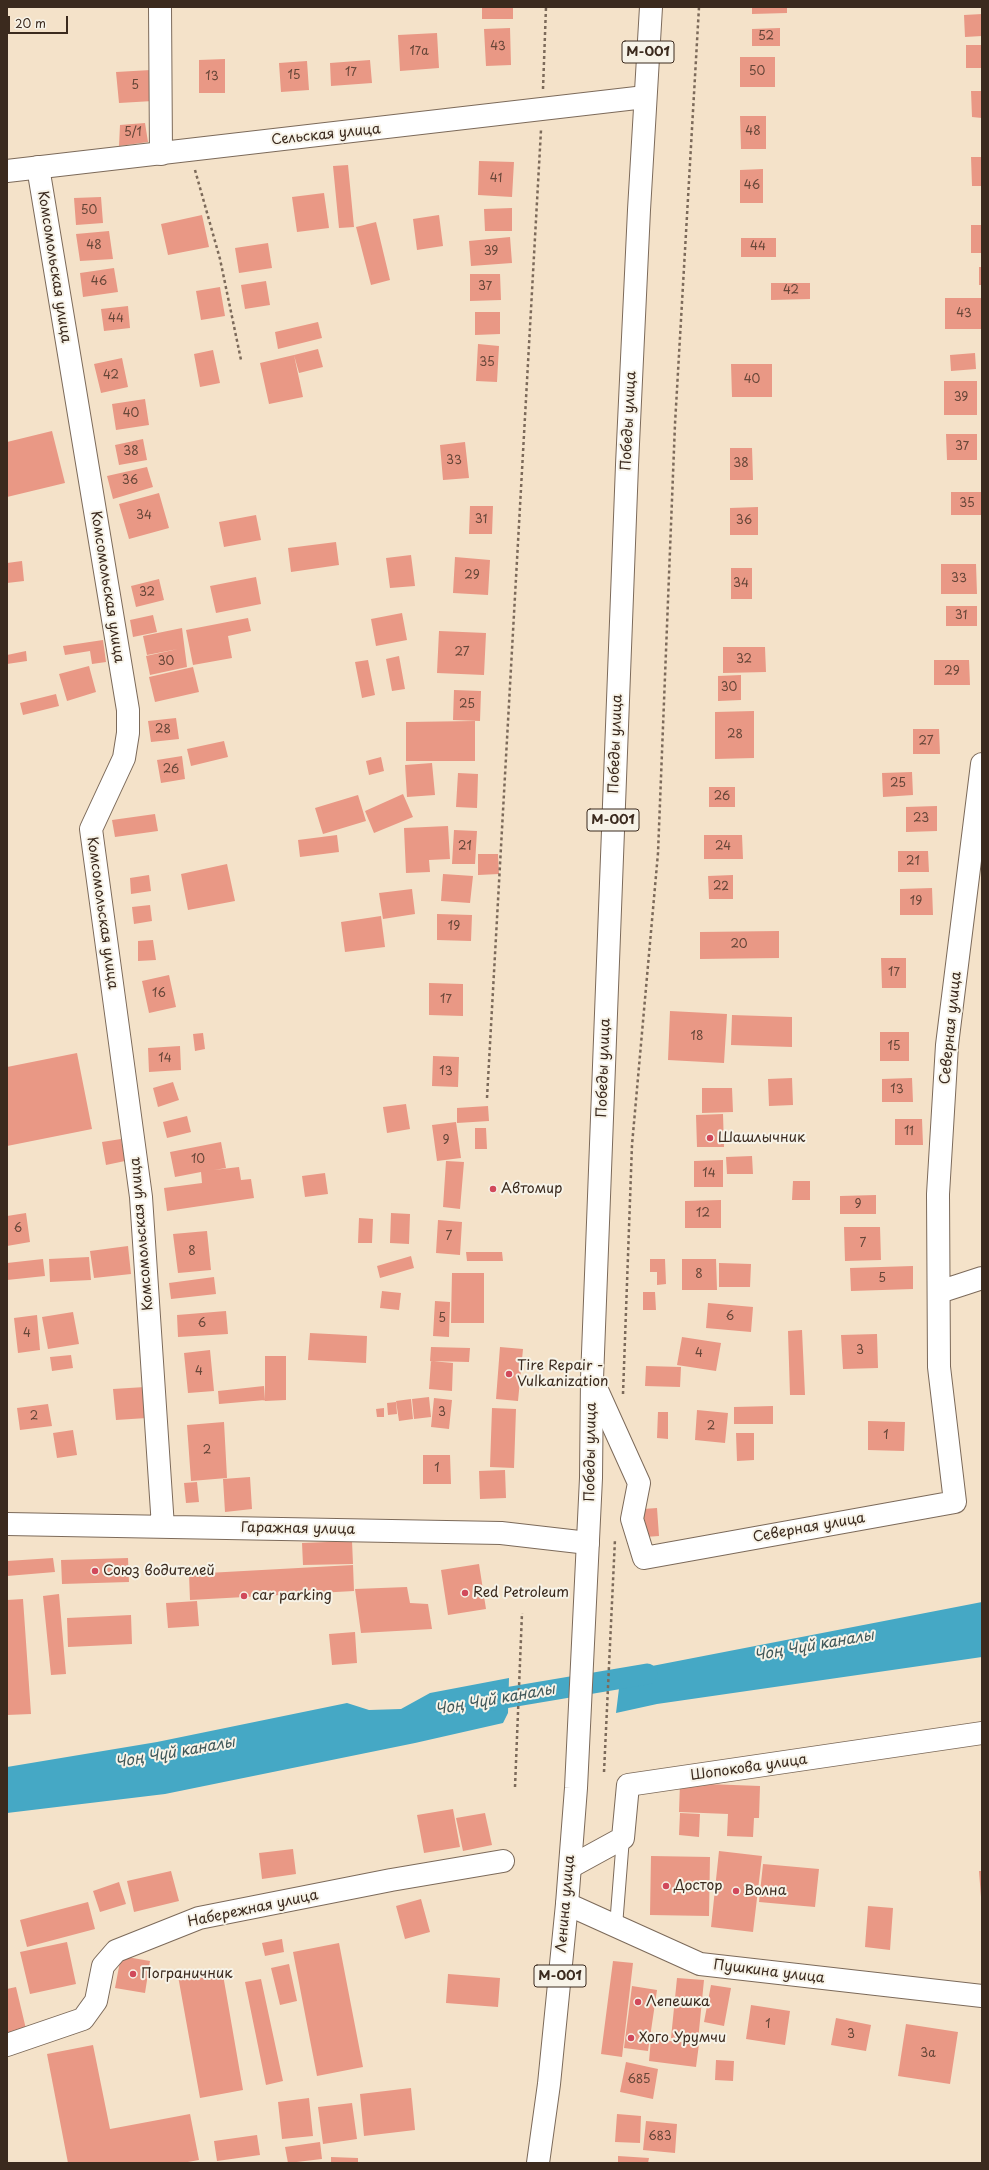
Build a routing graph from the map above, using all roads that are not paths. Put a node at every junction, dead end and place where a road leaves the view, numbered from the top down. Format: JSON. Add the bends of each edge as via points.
{"nodes":[{"id":1,"x":160,"y":7,"type":"edge"},
{"id":2,"x":651,"y":7,"type":"edge"},
{"id":3,"x":645,"y":97,"type":"junction"},
{"id":4,"x":161,"y":154,"type":"junction"},
{"id":5,"x":38,"y":167,"type":"junction"},
{"id":6,"x":7,"y":171,"type":"edge"},
{"id":7,"x":982,"y":764,"type":"edge"},
{"id":8,"x":978,"y":818,"type":"edge"},
{"id":9,"x":982,"y":1278,"type":"edge"},
{"id":10,"x":939,"y":1292,"type":"junction"},
{"id":11,"x":592,"y":1380,"type":"junction"},
{"id":12,"x":7,"y":1524,"type":"edge"},
{"id":13,"x":163,"y":1527,"type":"junction"},
{"id":14,"x":588,"y":1543,"type":"junction"},
{"id":15,"x":982,"y":1733,"type":"edge"},
{"id":16,"x":576,"y":1788,"type":"joint"},
{"id":17,"x":623,"y":1838,"type":"junction"},
{"id":18,"x":503,"y":1861,"type":"dead end"},
{"id":19,"x":570,"y":1867,"type":"junction"},
{"id":20,"x":567,"y":1904,"type":"junction"},
{"id":21,"x":616,"y":1926,"type":"junction"},
{"id":22,"x":982,"y":1996,"type":"edge"},
{"id":23,"x":7,"y":2045,"type":"edge"},
{"id":24,"x":538,"y":2163,"type":"edge"}],
"edges":[{"from":1,"to":4,"type":"street"},
{"from":2,"to":3,"type":"street","name":"Победы улица","number":"М-001"},
{"from":3,"to":4,"type":"street","name":"Сельская улица"},
{"from":3,"to":11,"type":"street","name":"Победы улица","number":"М-001","via":[[627,465]]},
{"from":4,"to":5,"type":"street","name":"Сельская улица"},
{"from":5,"to":6,"type":"street","name":"Сельская улица"},
{"from":5,"to":13,"type":"street","name":"Комсомольская улица","via":[[128,710],[124,758],[91,829],[141,1197]]},
{"from":7,"to":8,"type":"street","name":"Северная улица"},
{"from":8,"to":10,"type":"street","name":"Северная улица","via":[[948,1045],[938,1194]]},
{"from":9,"to":10,"type":"street"},
{"from":10,"to":11,"type":"street","name":"Северная улица","via":[[939,1367],[955,1502],[644,1558],[632,1519],[639,1483]]},
{"from":11,"to":14,"type":"street","name":"Победы улица","number":"М-001"},
{"from":12,"to":13,"type":"street","name":"Гаражная улица"},
{"from":13,"to":14,"type":"street","name":"Гаражная улица","via":[[500,1533]]},
{"from":14,"to":16,"type":"street","name":"Победы улица","number":"М-001"},
{"from":15,"to":17,"type":"street","name":"Шопокова улица","via":[[628,1785]]},
{"from":16,"to":19,"type":"street","name":"Ленина улица","number":"М-001"},
{"from":17,"to":19,"type":"street"},
{"from":17,"to":21,"type":"lane"},
{"from":18,"to":23,"type":"street","name":"Набережная улица","via":[[199,1918],[116,1951],[103,1966],[96,2001],[83,2019]]},
{"from":19,"to":20,"type":"street","name":"Ленина улица","number":"М-001"},
{"from":20,"to":21,"type":"street","name":"Пушкина улица"},
{"from":20,"to":24,"type":"street","name":"Ленина улица","number":"М-001"},
{"from":21,"to":22,"type":"street","name":"Пушкина улица","via":[[700,1964]]}]}
